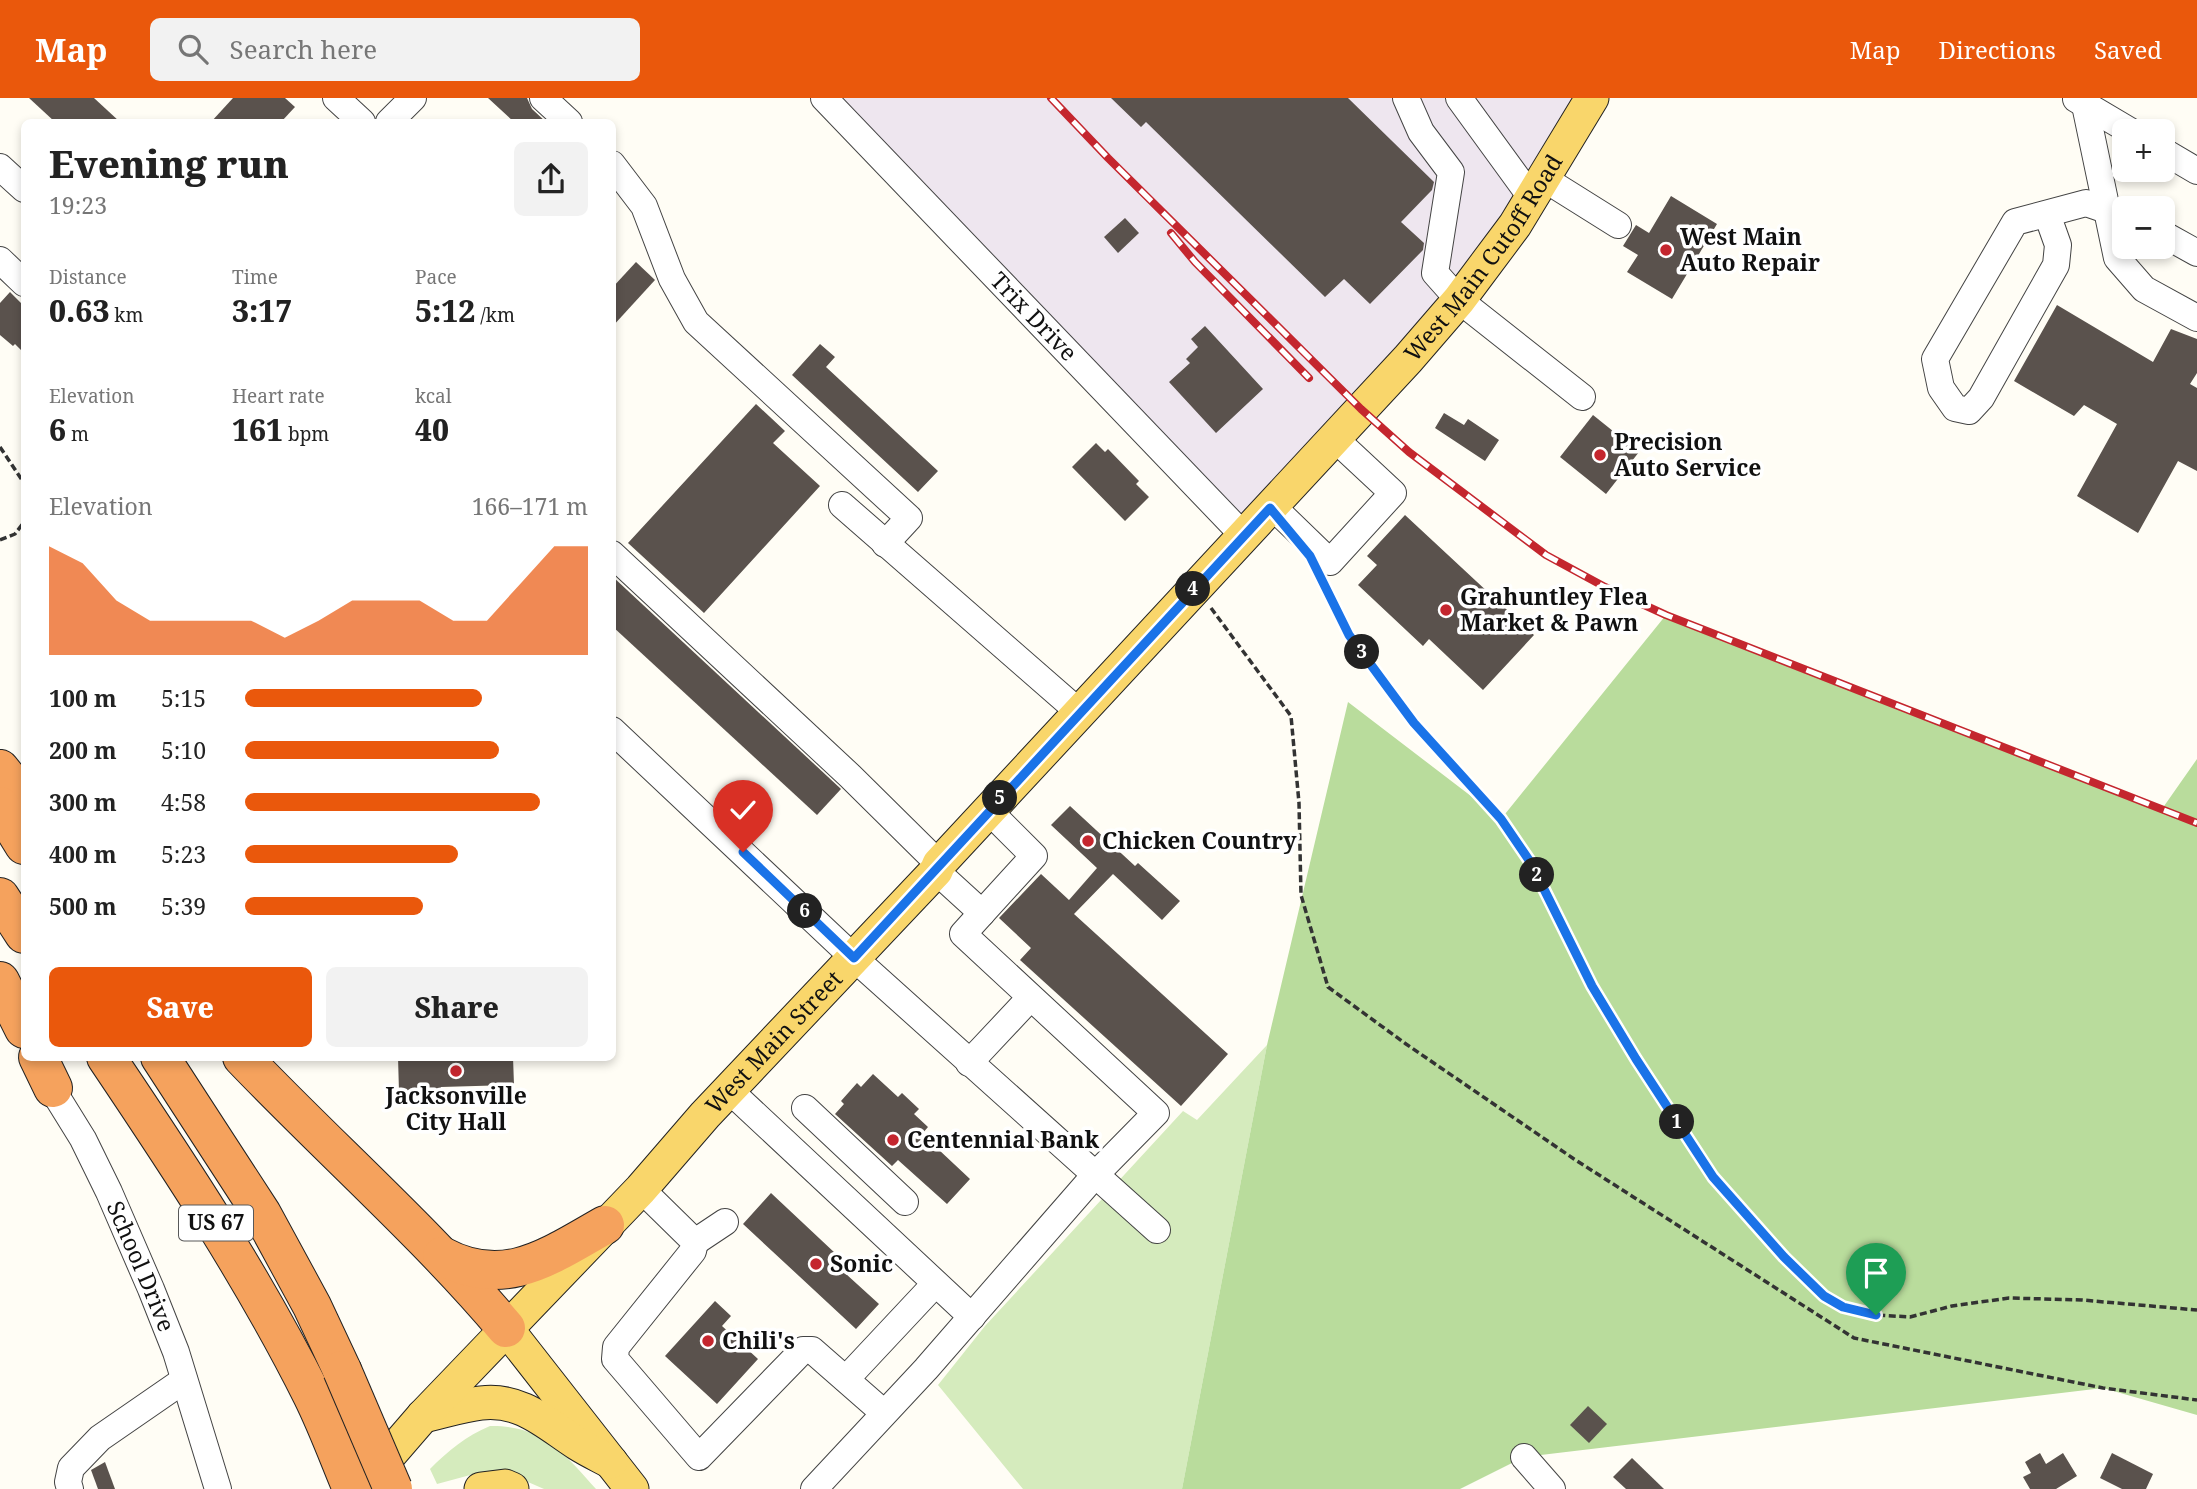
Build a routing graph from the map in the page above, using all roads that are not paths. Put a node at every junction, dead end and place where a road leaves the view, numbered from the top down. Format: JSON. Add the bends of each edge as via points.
{"nodes":[{"id":1,"x":337,"y":98,"type":"edge"},
{"id":2,"x":413,"y":98,"type":"edge"},
{"id":3,"x":543,"y":98,"type":"edge"},
{"id":4,"x":824,"y":98,"type":"edge"},
{"id":5,"x":1406,"y":98,"type":"edge"},
{"id":6,"x":1459,"y":98,"type":"edge"},
{"id":7,"x":1592,"y":98,"type":"edge"},
{"id":8,"x":2080,"y":101,"type":"edge"},
{"id":9,"x":359,"y":119,"type":"edge"},
{"id":10,"x":393,"y":119,"type":"edge"},
{"id":11,"x":566,"y":119,"type":"edge"},
{"id":12,"x":2112,"y":120,"type":"edge"},
{"id":13,"x":2175,"y":158,"type":"edge"},
{"id":14,"x":0,"y":167,"type":"edge"},
{"id":15,"x":616,"y":169,"type":"edge"},
{"id":16,"x":2197,"y":172,"type":"edge"},
{"id":17,"x":21,"y":186,"type":"edge"},
{"id":18,"x":1537,"y":188,"type":"junction"},
{"id":19,"x":2112,"y":201,"type":"edge"},
{"id":20,"x":2112,"y":212,"type":"edge"},
{"id":21,"x":2047,"y":214,"type":"junction"},
{"id":22,"x":1618,"y":225,"type":"dead end"},
{"id":23,"x":2175,"y":241,"type":"edge"},
{"id":24,"x":2197,"y":253,"type":"edge"},
{"id":25,"x":2118,"y":259,"type":"edge"},
{"id":26,"x":0,"y":260,"type":"edge"},
{"id":27,"x":21,"y":280,"type":"edge"},
{"id":28,"x":1459,"y":300,"type":"junction"},
{"id":29,"x":2197,"y":318,"type":"edge"},
{"id":30,"x":1583,"y":397,"type":"dead end"},
{"id":31,"x":1361,"y":409,"type":"joint"},
{"id":32,"x":1334,"y":438,"type":"junction"},
{"id":33,"x":842,"y":505,"type":"dead end"},
{"id":34,"x":1272,"y":506,"type":"junction"},
{"id":35,"x":1243,"y":535,"type":"junction"},
{"id":36,"x":885,"y":544,"type":"junction"},
{"id":37,"x":616,"y":558,"type":"edge"},
{"id":38,"x":1079,"y":712,"type":"junction"},
{"id":39,"x":616,"y":734,"type":"edge"},
{"id":40,"x":0,"y":769,"type":"edge"},
{"id":41,"x":21,"y":795,"type":"edge"},
{"id":42,"x":0,"y":806,"type":"edge"},
{"id":43,"x":989,"y":811,"type":"junction"},
{"id":44,"x":21,"y":840,"type":"edge"},
{"id":45,"x":937,"y":868,"type":"junction"},
{"id":46,"x":0,"y":897,"type":"edge"},
{"id":47,"x":982,"y":913,"type":"junction"},
{"id":48,"x":21,"y":929,"type":"edge"},
{"id":49,"x":854,"y":958,"type":"junction"},
{"id":50,"x":0,"y":981,"type":"edge"},
{"id":51,"x":1030,"y":998,"type":"junction"},
{"id":52,"x":0,"y":1014,"type":"edge"},
{"id":53,"x":21,"y":1023,"type":"edge"},
{"id":54,"x":21,"y":1044,"type":"edge"},
{"id":55,"x":109,"y":1061,"type":"edge"},
{"id":56,"x":163,"y":1061,"type":"edge"},
{"id":57,"x":246,"y":1061,"type":"edge"},
{"id":58,"x":969,"y":1063,"type":"junction"},
{"id":59,"x":45,"y":1073,"type":"edge"},
{"id":60,"x":729,"y":1090,"type":"junction"},
{"id":61,"x":805,"y":1108,"type":"dead end"},
{"id":62,"x":1095,"y":1175,"type":"junction"},
{"id":63,"x":641,"y":1189,"type":"junction"},
{"id":64,"x":905,"y":1202,"type":"dead end"},
{"id":65,"x":725,"y":1222,"type":"dead end"},
{"id":66,"x":605,"y":1225,"type":"junction"},
{"id":67,"x":1157,"y":1230,"type":"dead end"},
{"id":68,"x":695,"y":1242,"type":"junction"},
{"id":69,"x":440,"y":1255,"type":"junction"},
{"id":70,"x":935,"y":1284,"type":"junction"},
{"id":71,"x":972,"y":1317,"type":"junction"},
{"id":72,"x":506,"y":1328,"type":"junction"},
{"id":73,"x":846,"y":1379,"type":"junction"},
{"id":74,"x":184,"y":1380,"type":"junction"},
{"id":75,"x":884,"y":1413,"type":"junction"},
{"id":76,"x":423,"y":1416,"type":"junction"},
{"id":77,"x":1524,"y":1457,"type":"dead end"},
{"id":78,"x":611,"y":1462,"type":"junction"},
{"id":79,"x":70,"y":1489,"type":"edge"},
{"id":80,"x":218,"y":1489,"type":"edge"},
{"id":81,"x":352,"y":1489,"type":"edge"},
{"id":82,"x":359,"y":1489,"type":"edge"},
{"id":83,"x":393,"y":1489,"type":"edge"},
{"id":84,"x":481,"y":1489,"type":"edge"},
{"id":85,"x":512,"y":1489,"type":"edge"},
{"id":86,"x":632,"y":1489,"type":"edge"},
{"id":87,"x":814,"y":1489,"type":"edge"},
{"id":88,"x":1552,"y":1489,"type":"edge"}],
"edges":[{"from":1,"to":9,"type":"street"},
{"from":2,"to":10,"type":"street"},
{"from":3,"to":11,"type":"street"},
{"from":4,"to":35,"type":"street","name":"Trix Drive"},
{"from":5,"to":28,"type":"street","via":[[1421,132],[1451,172],[1435,273]]},
{"from":6,"to":18,"type":"street"},
{"from":7,"to":18,"type":"main road","name":"West Main Cutoff Road"},
{"from":8,"to":12,"type":"street"},
{"from":8,"to":19,"type":"street"},
{"from":13,"to":16,"type":"street"},
{"from":14,"to":17,"type":"street"},
{"from":15,"to":36,"type":"street","via":[[644,206],[672,279],[696,323],[909,518]]},
{"from":18,"to":22,"type":"street"},
{"from":18,"to":28,"type":"main road","name":"West Main Cutoff Road"},
{"from":20,"to":21,"type":"street","via":[[2086,204]]},
{"from":21,"to":21,"type":"street","via":[[2058,246],[2056,265],[1981,398],[1969,411],[1955,408],[1941,388],[1935,359],[2015,222]]},
{"from":23,"to":24,"type":"street"},
{"from":25,"to":29,"type":"street","via":[[2144,289]]},
{"from":26,"to":27,"type":"street"},
{"from":28,"to":30,"type":"street"},
{"from":28,"to":31,"type":"main road","name":"West Main Cutoff Road"},
{"from":31,"to":32,"type":"main road","name":"West Main Street"},
{"from":32,"to":34,"type":"main road","name":"West Main Street"},
{"from":32,"to":34,"type":"street","via":[[1393,493],[1330,562]]},
{"from":33,"to":36,"type":"street"},
{"from":34,"to":35,"type":"main road","name":"West Main Street"},
{"from":35,"to":38,"type":"main road","name":"West Main Street"},
{"from":36,"to":38,"type":"street"},
{"from":37,"to":45,"type":"street","via":[[850,776]]},
{"from":38,"to":43,"type":"main road","name":"West Main Street"},
{"from":39,"to":49,"type":"street"},
{"from":40,"to":41,"type":"highway"},
{"from":42,"to":44,"type":"highway"},
{"from":43,"to":45,"type":"main road","name":"West Main Street"},
{"from":43,"to":47,"type":"street","via":[[1034,856]]},
{"from":45,"to":47,"type":"street"},
{"from":45,"to":49,"type":"main road","name":"West Main Street"},
{"from":46,"to":48,"type":"highway"},
{"from":47,"to":51,"type":"street","via":[[963,934]]},
{"from":49,"to":58,"type":"street"},
{"from":49,"to":60,"type":"main road","name":"West Main Street"},
{"from":50,"to":53,"type":"highway"},
{"from":51,"to":58,"type":"street"},
{"from":51,"to":62,"type":"street","via":[[1156,1113]]},
{"from":52,"to":54,"type":"street"},
{"from":55,"to":81,"type":"highway","number":"US 67","via":[[251,1281],[314,1398]]},
{"from":56,"to":83,"type":"highway","number":"US 67","bridge":true,"via":[[262,1214],[312,1306]]},
{"from":57,"to":69,"type":"highway"},
{"from":58,"to":62,"type":"street"},
{"from":59,"to":74,"type":"street","name":"School Drive","via":[[109,1192]]},
{"from":60,"to":63,"type":"main road","name":"West Main Street"},
{"from":60,"to":70,"type":"street"},
{"from":61,"to":64,"type":"street"},
{"from":62,"to":67,"type":"street"},
{"from":62,"to":71,"type":"street"},
{"from":63,"to":66,"type":"main road","name":"West Main Street"},
{"from":63,"to":68,"type":"street"},
{"from":65,"to":68,"type":"street"},
{"from":66,"to":69,"type":"highway","via":[[542,1261],[497,1271],[460,1266]]},
{"from":66,"to":72,"type":"main road","name":"West Main Street"},
{"from":68,"to":73,"type":"street","via":[[693,1251],[614,1353],[699,1457],[803,1350],[812,1350]]},
{"from":69,"to":72,"type":"highway"},
{"from":70,"to":71,"type":"street"},
{"from":70,"to":73,"type":"street"},
{"from":71,"to":75,"type":"street"},
{"from":72,"to":76,"type":"main road","name":"West Main Street"},
{"from":72,"to":78,"type":"main road"},
{"from":73,"to":75,"type":"street"},
{"from":74,"to":79,"type":"street","via":[[100,1438],[71,1468]]},
{"from":74,"to":80,"type":"street","name":"School Drive"},
{"from":75,"to":87,"type":"street"},
{"from":76,"to":78,"type":"main road","via":[[481,1403],[520,1406]]},
{"from":76,"to":82,"type":"main road","name":"West Main Street"},
{"from":77,"to":88,"type":"street"},
{"from":78,"to":86,"type":"main road"},
{"from":84,"to":85,"type":"main road"}]}
